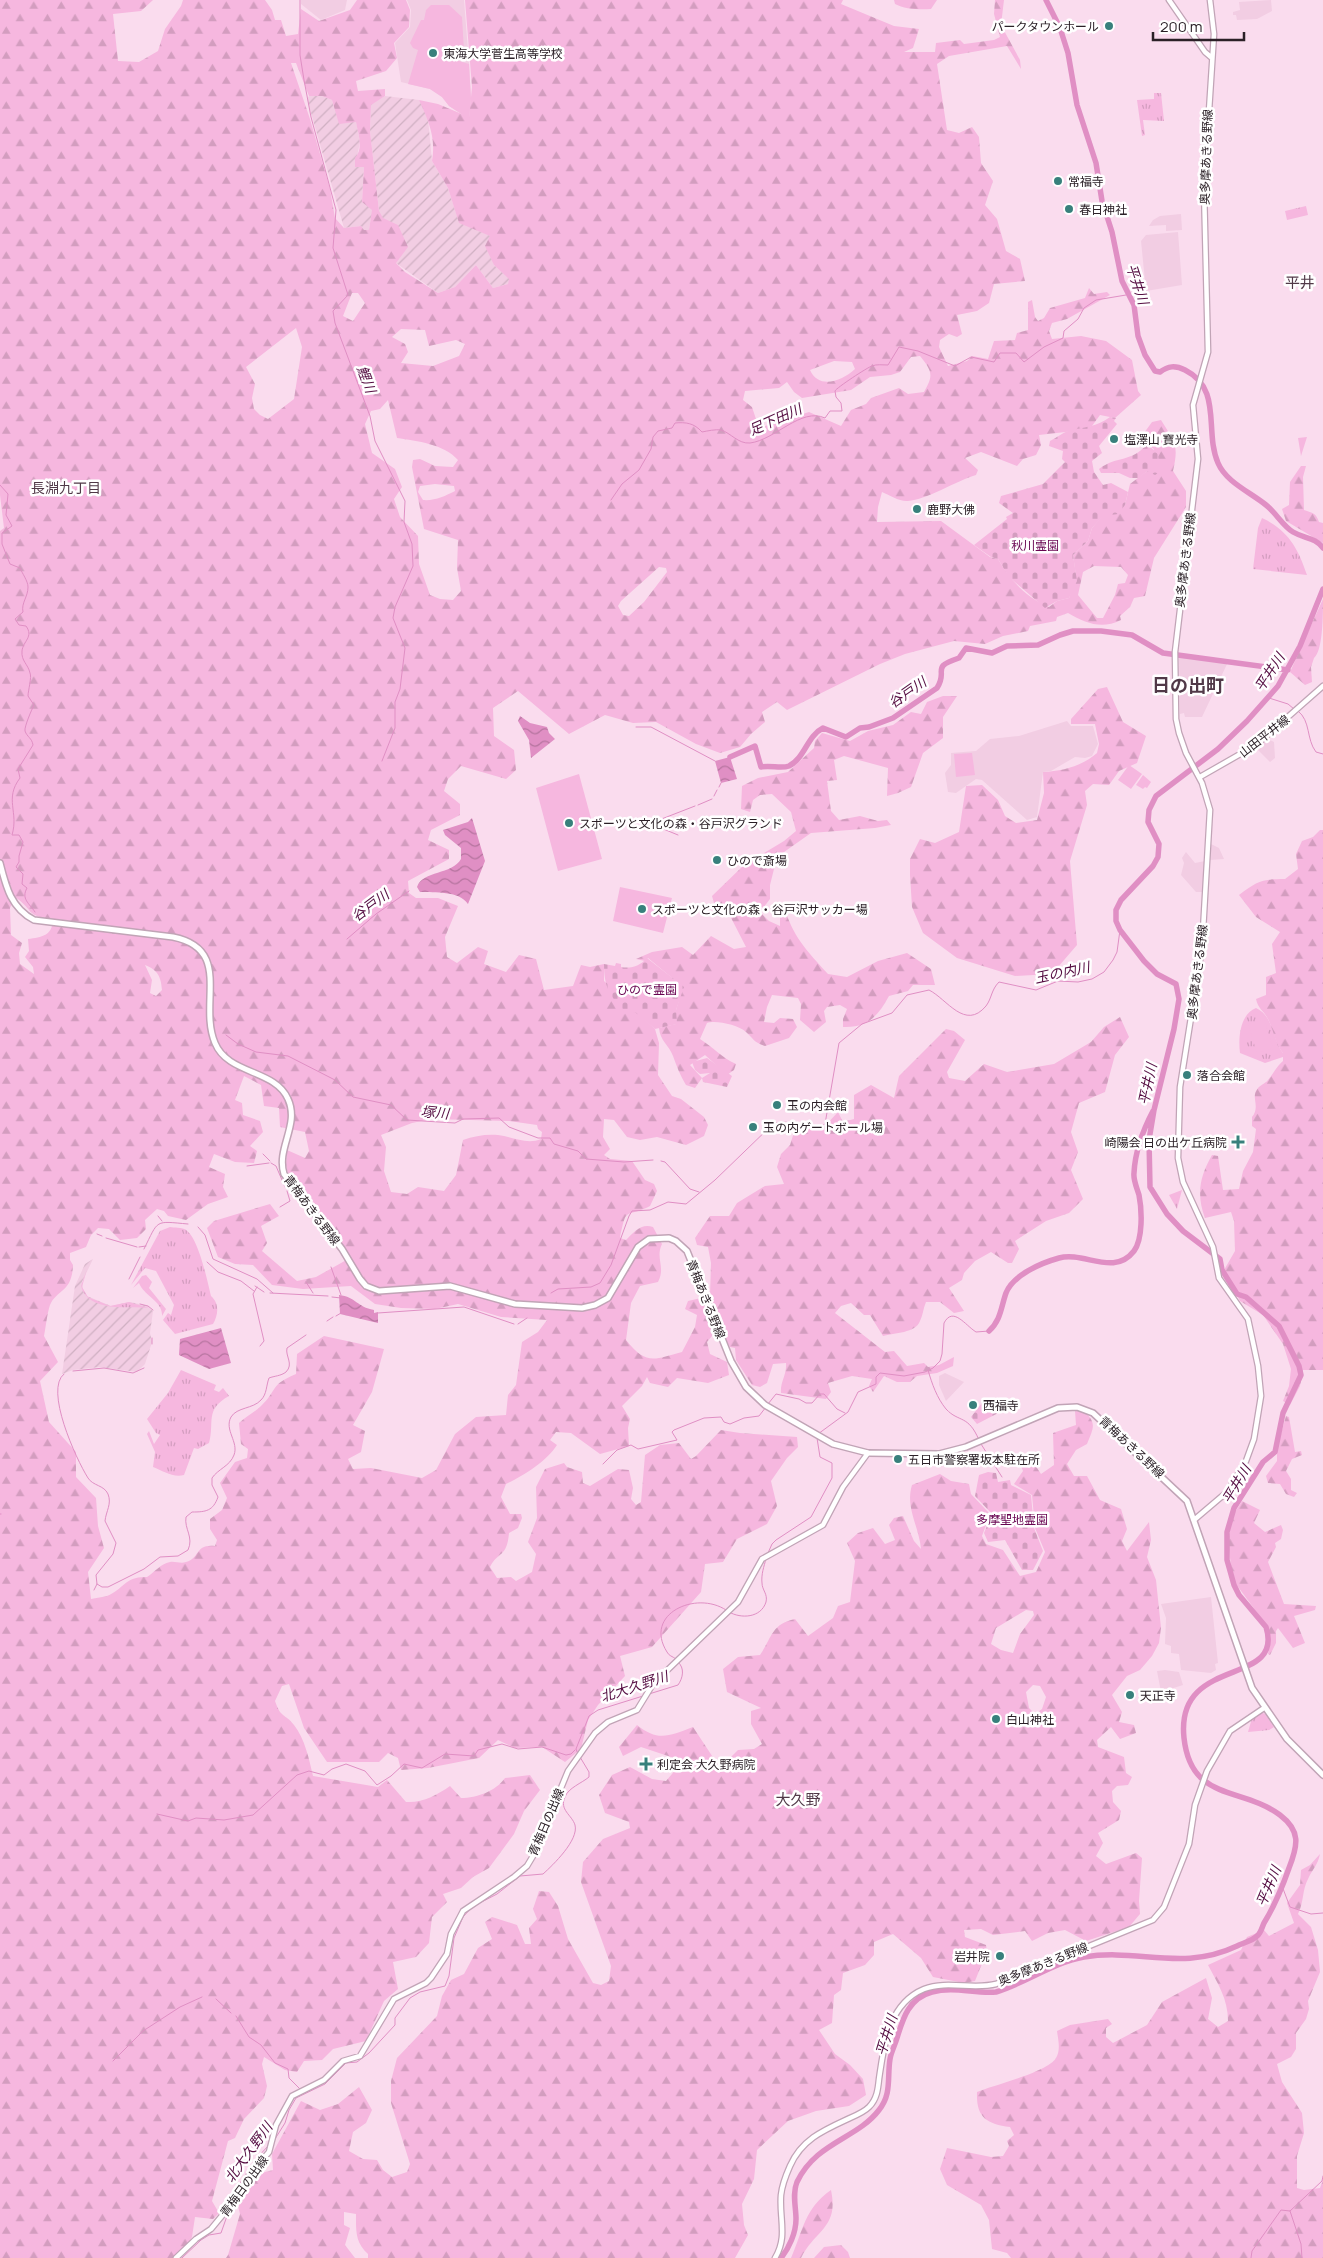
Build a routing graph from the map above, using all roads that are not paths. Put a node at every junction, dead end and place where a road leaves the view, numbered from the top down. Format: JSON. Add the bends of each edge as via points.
{"nodes":[{"id":1,"x":1168,"y":0,"type":"edge"},
{"id":2,"x":1210,"y":0,"type":"edge"},
{"id":3,"x":1212,"y":58,"type":"junction"},
{"id":4,"x":1323,"y":686,"type":"edge"},
{"id":5,"x":1199,"y":776,"type":"junction"},
{"id":6,"x":0,"y":863,"type":"edge"},
{"id":7,"x":868,"y":1452,"type":"junction"},
{"id":8,"x":1194,"y":1520,"type":"junction"},
{"id":9,"x":1264,"y":1708,"type":"junction"},
{"id":10,"x":1323,"y":1775,"type":"edge"},
{"id":11,"x":176,"y":2258,"type":"edge"},
{"id":12,"x":775,"y":2258,"type":"edge"}],
"edges":[{"from":1,"to":3,"type":"main road"},
{"from":2,"to":3,"type":"main road","name":"奥多摩あきる野線"},
{"from":3,"to":5,"type":"main road","name":"奥多摩あきる野線","via":[[1204,188],[1208,346],[1193,410],[1197,467],[1175,652],[1176,719],[1182,742]]},
{"from":4,"to":5,"type":"main road","name":"山田平井線","via":[[1256,745]]},
{"from":5,"to":8,"type":"main road","name":"奥多摩あきる野線","via":[[1210,810],[1204,929],[1180,1087],[1178,1158],[1182,1177],[1214,1250],[1221,1284],[1248,1319],[1260,1378],[1260,1402],[1254,1439],[1246,1461],[1227,1492]]},
{"from":6,"to":7,"type":"main road","name":"青梅あきる野線","via":[[12,902],[34,920],[173,937],[189,941],[202,953],[209,970],[211,1026],[216,1046],[234,1064],[275,1084],[285,1094],[292,1116],[282,1159],[284,1174],[366,1286],[388,1292],[450,1286],[514,1304],[589,1307],[608,1298],[642,1242],[656,1237],[669,1238],[687,1251],[736,1373],[746,1387],[767,1406],[807,1429],[845,1448]]},
{"from":7,"to":8,"type":"main road","name":"青梅あきる野線","via":[[935,1454],[954,1451],[1057,1408],[1074,1406],[1088,1410],[1110,1426],[1182,1494]]},
{"from":7,"to":11,"type":"main road","name":"青梅日の出線","via":[[844,1485],[823,1525],[762,1559],[731,1609],[677,1661],[633,1713],[615,1718],[601,1727],[568,1771],[527,1866],[463,1911],[451,1934],[446,1954],[431,1978],[394,1999],[360,2056],[343,2061],[324,2080],[292,2096],[274,2131],[269,2152],[211,2229]]},
{"from":8,"to":9,"type":"main road","name":"青梅あきる野線","via":[[1246,1676]]},
{"from":9,"to":10,"type":"main road","name":"青梅あきる野線","via":[[1287,1739]]},
{"from":9,"to":12,"type":"main road","name":"奥多摩あきる野線","via":[[1230,1731],[1205,1775],[1189,1844],[1164,1907],[1150,1923],[996,1984],[934,1986],[918,1992],[903,2004],[887,2034],[874,2102],[862,2113],[815,2135],[794,2157],[782,2187],[783,2236]]}]}
